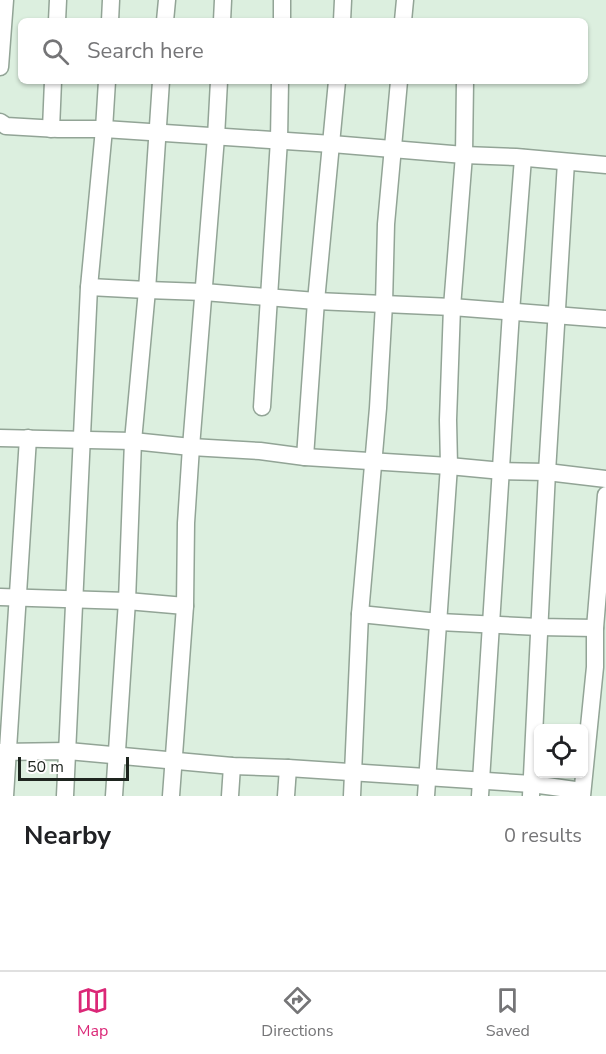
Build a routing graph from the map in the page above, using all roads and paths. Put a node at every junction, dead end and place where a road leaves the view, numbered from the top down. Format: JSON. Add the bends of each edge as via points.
{"nodes":[{"id":1,"x":5,"y":0,"type":"edge"},
{"id":2,"x":58,"y":0,"type":"edge"},
{"id":3,"x":111,"y":0,"type":"edge"},
{"id":4,"x":167,"y":0,"type":"edge"},
{"id":5,"x":223,"y":0,"type":"edge"},
{"id":6,"x":282,"y":0,"type":"edge"},
{"id":7,"x":344,"y":0,"type":"edge"},
{"id":8,"x":405,"y":0,"type":"edge"},
{"id":9,"x":57,"y":18,"type":"edge"},
{"id":10,"x":110,"y":18,"type":"edge"},
{"id":11,"x":165,"y":18,"type":"edge"},
{"id":12,"x":222,"y":18,"type":"edge"},
{"id":13,"x":282,"y":18,"type":"edge"},
{"id":14,"x":342,"y":18,"type":"edge"},
{"id":15,"x":403,"y":18,"type":"edge"},
{"id":16,"x":0,"y":67,"type":"edge"},
{"id":17,"x":53,"y":84,"type":"edge"},
{"id":18,"x":107,"y":84,"type":"edge"},
{"id":19,"x":161,"y":84,"type":"edge"},
{"id":20,"x":219,"y":84,"type":"edge"},
{"id":21,"x":280,"y":84,"type":"edge"},
{"id":22,"x":337,"y":84,"type":"edge"},
{"id":23,"x":399,"y":84,"type":"edge"},
{"id":24,"x":465,"y":84,"type":"edge"},
{"id":25,"x":0,"y":122,"type":"edge"},
{"id":26,"x":51,"y":129,"type":"junction"},
{"id":27,"x":104,"y":129,"type":"junction"},
{"id":28,"x":157,"y":132,"type":"junction"},
{"id":29,"x":216,"y":137,"type":"junction"},
{"id":30,"x":279,"y":140,"type":"junction"},
{"id":31,"x":332,"y":144,"type":"junction"},
{"id":32,"x":393,"y":149,"type":"junction"},
{"id":33,"x":464,"y":155,"type":"junction"},
{"id":34,"x":523,"y":158,"type":"junction"},
{"id":35,"x":566,"y":162,"type":"junction"},
{"id":36,"x":606,"y":165,"type":"edge"},
{"id":37,"x":89,"y":286,"type":"junction"},
{"id":38,"x":147,"y":291,"type":"junction"},
{"id":39,"x":204,"y":292,"type":"junction"},
{"id":40,"x":270,"y":297,"type":"junction"},
{"id":41,"x":316,"y":301,"type":"junction"},
{"id":42,"x":384,"y":304,"type":"junction"},
{"id":43,"x":452,"y":307,"type":"junction"},
{"id":44,"x":511,"y":312,"type":"junction"},
{"id":45,"x":556,"y":315,"type":"junction"},
{"id":46,"x":606,"y":319,"type":"edge"},
{"id":47,"x":262,"y":408,"type":"dead end"},
{"id":48,"x":0,"y":438,"type":"edge"},
{"id":49,"x":28,"y":438,"type":"junction"},
{"id":50,"x":82,"y":439,"type":"junction"},
{"id":51,"x":134,"y":441,"type":"junction"},
{"id":52,"x":191,"y":447,"type":"junction"},
{"id":53,"x":305,"y":457,"type":"junction"},
{"id":54,"x":373,"y":462,"type":"junction"},
{"id":55,"x":449,"y":466,"type":"junction"},
{"id":56,"x":502,"y":471,"type":"junction"},
{"id":57,"x":547,"y":472,"type":"junction"},
{"id":58,"x":606,"y":479,"type":"edge"},
{"id":59,"x":606,"y":495,"type":"edge"},
{"id":60,"x":0,"y":597,"type":"edge"},
{"id":61,"x":19,"y":597,"type":"junction"},
{"id":62,"x":73,"y":600,"type":"junction"},
{"id":63,"x":127,"y":601,"type":"junction"},
{"id":64,"x":185,"y":606,"type":"junction"},
{"id":65,"x":360,"y":614,"type":"junction"},
{"id":66,"x":439,"y":622,"type":"junction"},
{"id":67,"x":492,"y":624,"type":"junction"},
{"id":68,"x":539,"y":627,"type":"junction"},
{"id":69,"x":595,"y":628,"type":"junction"},
{"id":70,"x":68,"y":751,"type":"junction"},
{"id":71,"x":4,"y":752,"type":"edge"},
{"id":72,"x":117,"y":756,"type":"junction"},
{"id":73,"x":173,"y":760,"type":"junction"},
{"id":74,"x":232,"y":766,"type":"junction"},
{"id":75,"x":288,"y":768,"type":"junction"},
{"id":76,"x":353,"y":772,"type":"junction"},
{"id":77,"x":428,"y":778,"type":"junction"},
{"id":78,"x":481,"y":789,"type":"edge"},
{"id":79,"x":532,"y":790,"type":"edge"},
{"id":80,"x":582,"y":793,"type":"edge"},
{"id":81,"x":5,"y":796,"type":"edge"},
{"id":82,"x":65,"y":796,"type":"edge"},
{"id":83,"x":114,"y":796,"type":"edge"},
{"id":84,"x":171,"y":796,"type":"edge"},
{"id":85,"x":230,"y":796,"type":"edge"},
{"id":86,"x":286,"y":796,"type":"edge"},
{"id":87,"x":352,"y":796,"type":"edge"},
{"id":88,"x":426,"y":796,"type":"edge"}],
"edges":[{"from":1,"to":16,"type":"street"},
{"from":2,"to":9,"type":"street"},
{"from":3,"to":10,"type":"street"},
{"from":4,"to":11,"type":"street"},
{"from":5,"to":12,"type":"street"},
{"from":6,"to":13,"type":"street"},
{"from":7,"to":14,"type":"street"},
{"from":8,"to":15,"type":"street"},
{"from":17,"to":26,"type":"street"},
{"from":18,"to":27,"type":"street"},
{"from":19,"to":28,"type":"street"},
{"from":20,"to":29,"type":"street"},
{"from":21,"to":30,"type":"street"},
{"from":22,"to":31,"type":"street"},
{"from":23,"to":32,"type":"street"},
{"from":24,"to":33,"type":"street"},
{"from":25,"to":26,"type":"street","via":[[6,126]]},
{"from":26,"to":27,"type":"street"},
{"from":27,"to":28,"type":"street"},
{"from":27,"to":37,"type":"street"},
{"from":28,"to":29,"type":"street"},
{"from":28,"to":38,"type":"street"},
{"from":29,"to":30,"type":"street"},
{"from":29,"to":39,"type":"street"},
{"from":30,"to":31,"type":"street"},
{"from":30,"to":40,"type":"street"},
{"from":31,"to":32,"type":"street"},
{"from":31,"to":41,"type":"street"},
{"from":32,"to":33,"type":"street"},
{"from":32,"to":42,"type":"street"},
{"from":33,"to":34,"type":"street"},
{"from":33,"to":43,"type":"street"},
{"from":34,"to":35,"type":"street"},
{"from":34,"to":44,"type":"street"},
{"from":35,"to":36,"type":"street"},
{"from":35,"to":45,"type":"street"},
{"from":37,"to":38,"type":"street"},
{"from":37,"to":50,"type":"street"},
{"from":38,"to":39,"type":"street"},
{"from":38,"to":51,"type":"street"},
{"from":39,"to":40,"type":"street"},
{"from":39,"to":52,"type":"street"},
{"from":40,"to":41,"type":"street"},
{"from":40,"to":47,"type":"street"},
{"from":41,"to":42,"type":"street"},
{"from":41,"to":53,"type":"street"},
{"from":42,"to":43,"type":"street"},
{"from":42,"to":54,"type":"street"},
{"from":43,"to":44,"type":"street"},
{"from":43,"to":55,"type":"street"},
{"from":44,"to":45,"type":"street"},
{"from":44,"to":56,"type":"street"},
{"from":45,"to":46,"type":"street"},
{"from":45,"to":57,"type":"street"},
{"from":48,"to":49,"type":"street"},
{"from":49,"to":50,"type":"street"},
{"from":49,"to":61,"type":"street"},
{"from":50,"to":51,"type":"street"},
{"from":50,"to":62,"type":"street"},
{"from":51,"to":52,"type":"street"},
{"from":51,"to":63,"type":"street"},
{"from":52,"to":53,"type":"street"},
{"from":52,"to":64,"type":"street"},
{"from":53,"to":54,"type":"street"},
{"from":54,"to":55,"type":"street"},
{"from":54,"to":65,"type":"street"},
{"from":55,"to":56,"type":"street"},
{"from":55,"to":66,"type":"street"},
{"from":56,"to":57,"type":"street"},
{"from":56,"to":67,"type":"street"},
{"from":57,"to":58,"type":"street"},
{"from":57,"to":68,"type":"street"},
{"from":59,"to":69,"type":"street"},
{"from":60,"to":61,"type":"street"},
{"from":61,"to":62,"type":"street"},
{"from":61,"to":71,"type":"street"},
{"from":62,"to":63,"type":"street"},
{"from":62,"to":70,"type":"street"},
{"from":63,"to":64,"type":"street"},
{"from":63,"to":72,"type":"street"},
{"from":64,"to":73,"type":"street"},
{"from":65,"to":66,"type":"street"},
{"from":65,"to":76,"type":"street"},
{"from":66,"to":67,"type":"street"},
{"from":66,"to":77,"type":"street"},
{"from":67,"to":68,"type":"street"},
{"from":67,"to":78,"type":"street"},
{"from":68,"to":69,"type":"street"},
{"from":68,"to":79,"type":"street"},
{"from":69,"to":80,"type":"street","via":[[595,667]]},
{"from":70,"to":71,"type":"street"},
{"from":70,"to":72,"type":"street"},
{"from":70,"to":82,"type":"street"},
{"from":71,"to":81,"type":"street"},
{"from":72,"to":73,"type":"street"},
{"from":72,"to":83,"type":"street"},
{"from":73,"to":74,"type":"street"},
{"from":73,"to":84,"type":"street"},
{"from":74,"to":75,"type":"street"},
{"from":74,"to":85,"type":"street"},
{"from":75,"to":76,"type":"street"},
{"from":75,"to":86,"type":"street"},
{"from":76,"to":77,"type":"street"},
{"from":76,"to":87,"type":"street"},
{"from":77,"to":78,"type":"street"},
{"from":77,"to":88,"type":"street"},
{"from":78,"to":79,"type":"street"},
{"from":79,"to":80,"type":"street"}]}
